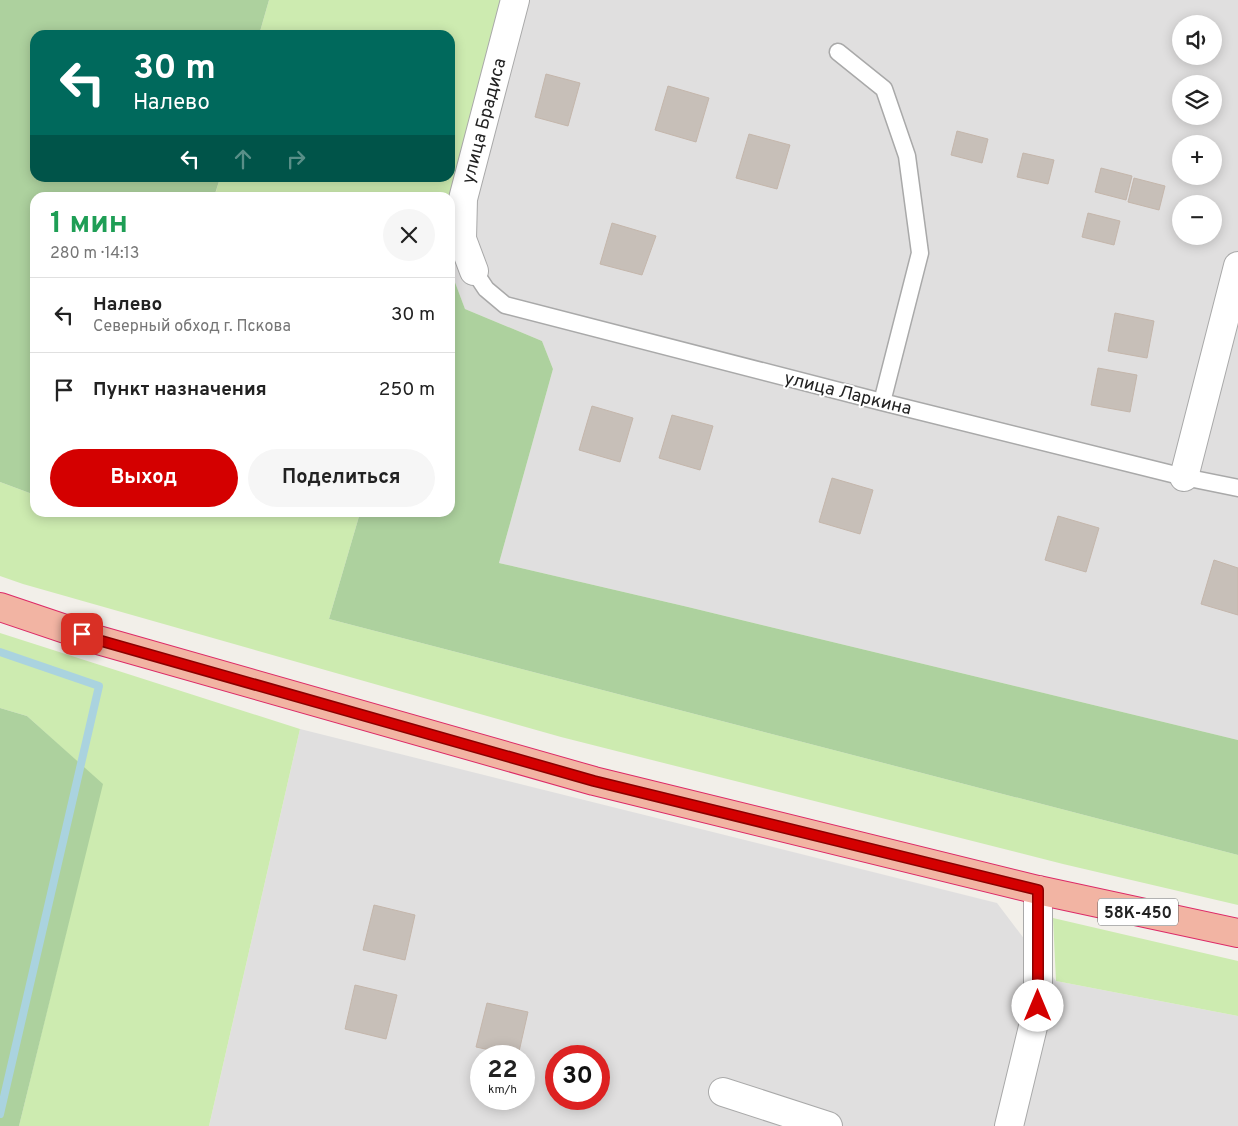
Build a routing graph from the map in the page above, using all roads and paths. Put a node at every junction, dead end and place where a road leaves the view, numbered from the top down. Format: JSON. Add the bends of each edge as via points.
{"nodes":[{"id":1,"x":515,"y":0,"type":"edge"},
{"id":2,"x":838,"y":52,"type":"dead end"},
{"id":3,"x":1238,"y":266,"type":"edge"},
{"id":4,"x":474,"y":271,"type":"joint"},
{"id":5,"x":882,"y":402,"type":"junction"},
{"id":6,"x":1184,"y":476,"type":"junction"},
{"id":7,"x":1238,"y":488,"type":"edge"},
{"id":8,"x":0,"y":607,"type":"edge"},
{"id":9,"x":1038,"y":890,"type":"junction"},
{"id":10,"x":1238,"y":933,"type":"edge"},
{"id":11,"x":723,"y":1092,"type":"dead end"},
{"id":12,"x":828,"y":1126,"type":"edge"},
{"id":13,"x":1009,"y":1126,"type":"edge"}],
"edges":[{"from":1,"to":4,"type":"street","name":"улица Брадиса","via":[[463,199],[462,239]]},
{"from":2,"to":5,"type":"lane","via":[[884,89],[907,156],[920,252]]},
{"from":3,"to":6,"type":"street"},
{"from":4,"to":5,"type":"lane","name":"улица Ларкина","via":[[486,289],[505,306]]},
{"from":5,"to":6,"type":"lane","name":"улица Ларкина"},
{"from":6,"to":7,"type":"lane","name":"улица Ларкина"},
{"from":8,"to":9,"type":"highway","number":"58К-450","via":[[98,640],[594,781]]},
{"from":9,"to":10,"type":"highway","number":"58К-450"},
{"from":9,"to":13,"type":"street","via":[[1038,1006]]},
{"from":11,"to":12,"type":"street"}]}
